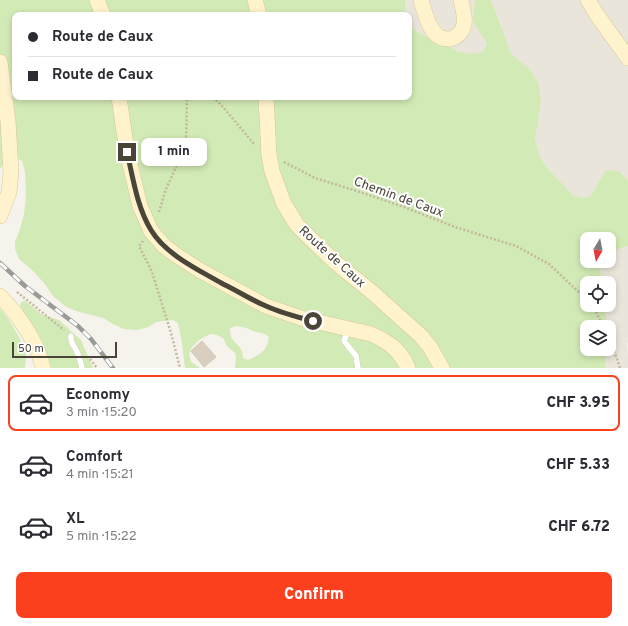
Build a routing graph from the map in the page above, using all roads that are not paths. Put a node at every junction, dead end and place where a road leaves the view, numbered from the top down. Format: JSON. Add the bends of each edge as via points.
{"nodes":[{"id":1,"x":97,"y":0,"type":"edge"},
{"id":2,"x":255,"y":0,"type":"edge"},
{"id":3,"x":421,"y":0,"type":"edge"},
{"id":4,"x":461,"y":0,"type":"edge"},
{"id":5,"x":588,"y":0,"type":"edge"},
{"id":6,"x":102,"y":12,"type":"edge"},
{"id":7,"x":258,"y":12,"type":"edge"},
{"id":8,"x":628,"y":58,"type":"edge"},
{"id":9,"x":0,"y":62,"type":"edge"},
{"id":10,"x":119,"y":100,"type":"edge"},
{"id":11,"x":266,"y":100,"type":"edge"},
{"id":12,"x":0,"y":216,"type":"edge"},
{"id":13,"x":0,"y":296,"type":"edge"},
{"id":14,"x":348,"y":329,"type":"junction"},
{"id":15,"x":71,"y":336,"type":"road end"},
{"id":16,"x":43,"y":368,"type":"edge"},
{"id":17,"x":82,"y":368,"type":"edge"},
{"id":18,"x":358,"y":368,"type":"edge"},
{"id":19,"x":408,"y":368,"type":"edge"},
{"id":20,"x":442,"y":368,"type":"edge"}],
"edges":[{"from":1,"to":6,"type":"street"},
{"from":2,"to":7,"type":"street"},
{"from":3,"to":4,"type":"street","via":[[434,33],[449,39],[456,37],[463,29],[465,20]]},
{"from":5,"to":8,"type":"street"},
{"from":9,"to":12,"type":"street","via":[[8,121],[11,172],[9,192]]},
{"from":10,"to":14,"type":"street","via":[[127,152],[140,206],[151,231],[164,246],[201,271],[266,306],[301,318]]},
{"from":11,"to":20,"type":"street","name":"Route de Caux","via":[[272,171],[284,204],[297,225],[335,262],[421,336]]},
{"from":13,"to":16,"type":"street","via":[[31,338]]},
{"from":14,"to":18,"type":"lane","via":[[344,341],[356,356]]},
{"from":14,"to":19,"type":"street","via":[[382,339],[400,354]]},
{"from":15,"to":17,"type":"lane"}]}
